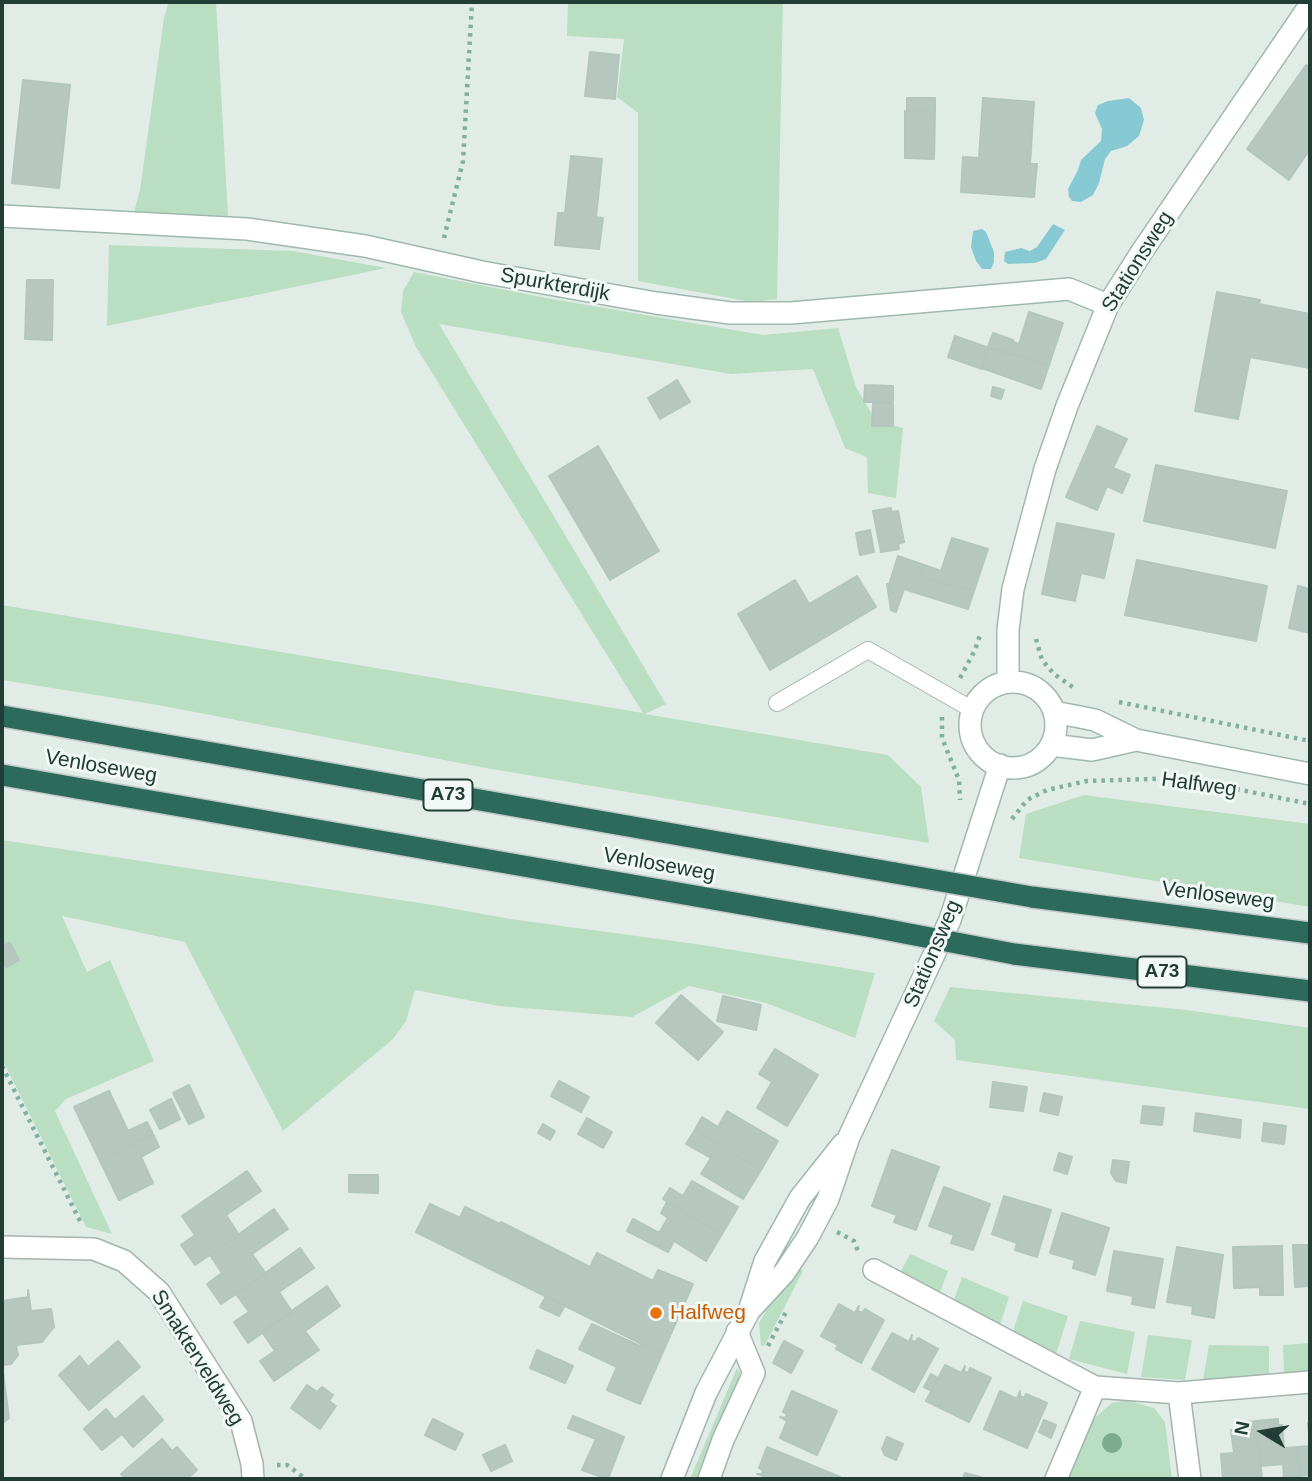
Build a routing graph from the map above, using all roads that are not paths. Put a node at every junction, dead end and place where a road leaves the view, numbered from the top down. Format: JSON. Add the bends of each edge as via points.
{"nodes":[{"id":1,"x":1310,"y":5,"type":"edge"},
{"id":2,"x":2,"y":216,"type":"edge"},
{"id":3,"x":1108,"y":305,"type":"junction"},
{"id":4,"x":1008,"y":682,"type":"junction"},
{"id":5,"x":777,"y":703,"type":"dead end"},
{"id":6,"x":974,"y":710,"type":"junction"},
{"id":7,"x":1054,"y":712,"type":"junction"},
{"id":8,"x":2,"y":716,"type":"edge"},
{"id":9,"x":1136,"y":740,"type":"junction"},
{"id":10,"x":1051,"y":746,"type":"junction"},
{"id":11,"x":1000,"y":765,"type":"junction"},
{"id":12,"x":1310,"y":774,"type":"edge"},
{"id":13,"x":2,"y":775,"type":"edge"},
{"id":14,"x":1310,"y":933,"type":"edge"},
{"id":15,"x":1310,"y":991,"type":"edge"},
{"id":16,"x":2,"y":1247,"type":"edge"},
{"id":17,"x":874,"y":1270,"type":"road end"},
{"id":18,"x":737,"y":1332,"type":"junction"},
{"id":19,"x":1310,"y":1382,"type":"edge"},
{"id":20,"x":1095,"y":1387,"type":"junction"},
{"id":21,"x":1179,"y":1393,"type":"junction"},
{"id":22,"x":253,"y":1472,"type":"edge"},
{"id":23,"x":672,"y":1479,"type":"edge"},
{"id":24,"x":709,"y":1479,"type":"edge"},
{"id":25,"x":1056,"y":1479,"type":"edge"},
{"id":26,"x":1190,"y":1479,"type":"edge"}],
"edges":[{"from":1,"to":3,"type":"street","name":"Stationsweg"},
{"from":2,"to":3,"type":"street","name":"Spurkterdijk","via":[[247,229],[730,313],[791,313],[1069,289]]},
{"from":3,"to":4,"type":"street","name":"Stationsweg","via":[[1050,457],[1023,551],[1013,589]]},
{"from":4,"to":6,"type":"street","via":[[987,691]]},
{"from":4,"to":7,"type":"street","via":[[1036,688]]},
{"from":5,"to":6,"type":"lane","via":[[868,650]]},
{"from":6,"to":11,"type":"street","via":[[971,727],[975,743],[985,757]]},
{"from":7,"to":9,"type":"street","name":"Halfweg","via":[[1095,720]]},
{"from":7,"to":10,"type":"street"},
{"from":8,"to":14,"type":"highway","name":"Venloseweg","number":"A73","bridge":true,"via":[[1032,897]]},
{"from":9,"to":10,"type":"street","name":"Halfweg","via":[[1092,750]]},
{"from":9,"to":12,"type":"street","name":"Halfweg"},
{"from":10,"to":11,"type":"street","via":[[1029,765]]},
{"from":11,"to":18,"type":"street","name":"Stationsweg","via":[[950,920],[849,1137],[800,1198],[765,1261]]},
{"from":13,"to":15,"type":"highway","name":"Venloseweg","number":"A73","bridge":true,"via":[[1013,954]]},
{"from":16,"to":22,"type":"street","name":"Smakterveldweg","via":[[94,1249],[124,1261],[159,1292],[241,1421]]},
{"from":17,"to":20,"type":"street"},
{"from":18,"to":23,"type":"street","name":"Stationsweg","via":[[706,1393]]},
{"from":18,"to":24,"type":"street","via":[[754,1373]]},
{"from":19,"to":21,"type":"street"},
{"from":20,"to":21,"type":"street"},
{"from":20,"to":25,"type":"street"},
{"from":21,"to":26,"type":"street"}]}
